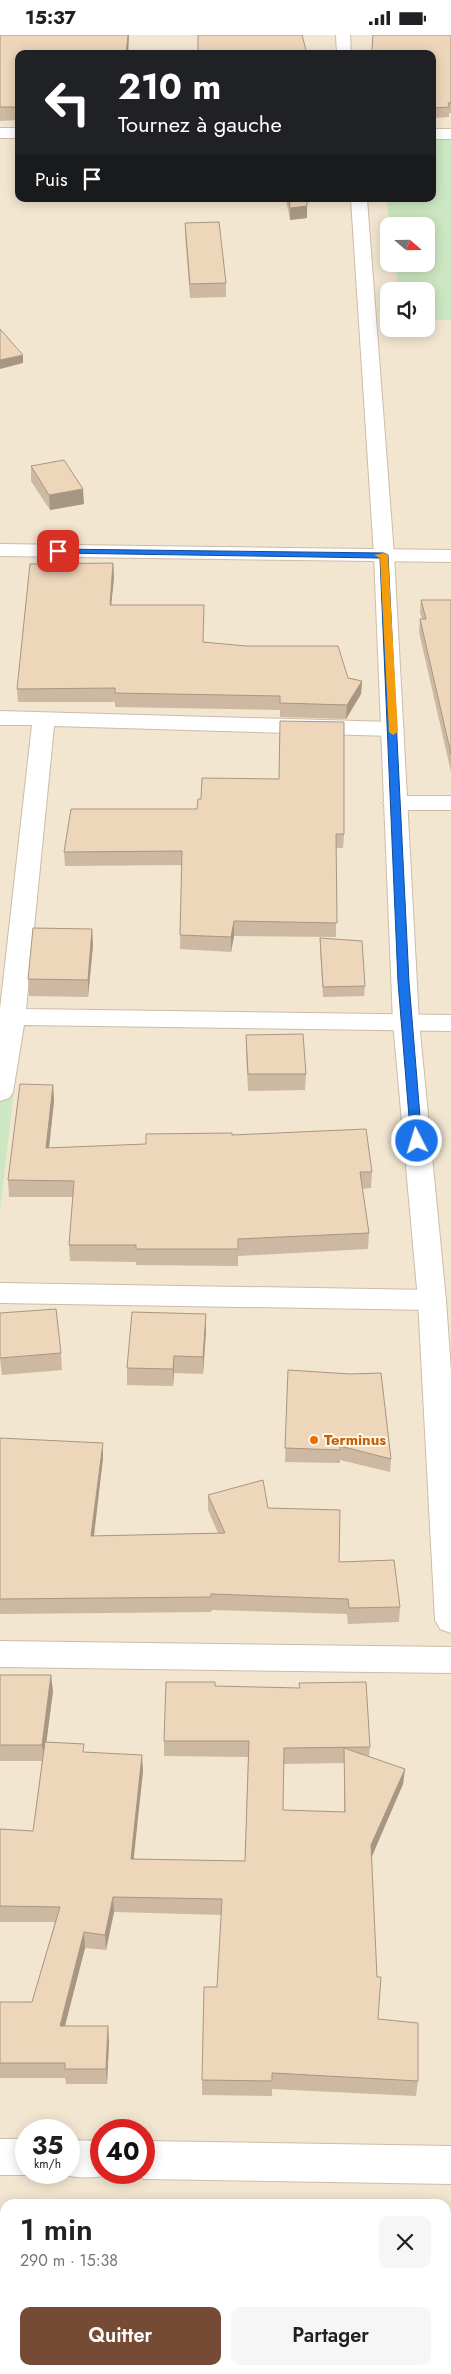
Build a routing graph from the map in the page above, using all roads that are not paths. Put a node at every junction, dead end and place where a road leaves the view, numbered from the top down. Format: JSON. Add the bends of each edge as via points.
{"nodes":[{"id":1,"x":343,"y":35,"type":"edge"},
{"id":2,"x":344,"y":50,"type":"edge"},
{"id":3,"x":0,"y":133,"type":"edge"},
{"id":4,"x":15,"y":133,"type":"edge"},
{"id":5,"x":436,"y":134,"type":"edge"},
{"id":6,"x":451,"y":134,"type":"edge"},
{"id":7,"x":359,"y":202,"type":"edge"},
{"id":8,"x":0,"y":550,"type":"edge"},
{"id":9,"x":384,"y":555,"type":"junction"},
{"id":10,"x":451,"y":556,"type":"edge"},
{"id":11,"x":0,"y":718,"type":"edge"},
{"id":12,"x":44,"y":719,"type":"junction"},
{"id":13,"x":393,"y":729,"type":"junction"},
{"id":14,"x":394,"y":803,"type":"junction"},
{"id":15,"x":451,"y":803,"type":"edge"},
{"id":16,"x":7,"y":1017,"type":"edge"},
{"id":17,"x":406,"y":1021,"type":"junction"},
{"id":18,"x":451,"y":1023,"type":"edge"},
{"id":19,"x":0,"y":1092,"type":"edge"},
{"id":20,"x":0,"y":1293,"type":"edge"},
{"id":21,"x":432,"y":1300,"type":"junction"},
{"id":22,"x":451,"y":1620,"type":"edge"},
{"id":23,"x":0,"y":1654,"type":"edge"},
{"id":24,"x":451,"y":1660,"type":"edge"},
{"id":25,"x":0,"y":2157,"type":"edge"},
{"id":26,"x":15,"y":2157,"type":"edge"},
{"id":27,"x":155,"y":2159,"type":"edge"},
{"id":28,"x":451,"y":2165,"type":"edge"}],
"edges":[{"from":1,"to":2,"type":"street"},
{"from":3,"to":4,"type":"street"},
{"from":5,"to":6,"type":"street"},
{"from":7,"to":9,"type":"street"},
{"from":8,"to":9,"type":"street"},
{"from":9,"to":10,"type":"street"},
{"from":9,"to":13,"type":"street"},
{"from":11,"to":12,"type":"street"},
{"from":12,"to":13,"type":"street"},
{"from":12,"to":16,"type":"street"},
{"from":13,"to":14,"type":"street"},
{"from":14,"to":15,"type":"street"},
{"from":14,"to":17,"type":"street"},
{"from":16,"to":17,"type":"street"},
{"from":16,"to":19,"type":"street"},
{"from":17,"to":18,"type":"street"},
{"from":17,"to":21,"type":"street"},
{"from":20,"to":21,"type":"street"},
{"from":21,"to":22,"type":"street"},
{"from":23,"to":24,"type":"street"},
{"from":25,"to":26,"type":"street"},
{"from":27,"to":28,"type":"street"}]}
